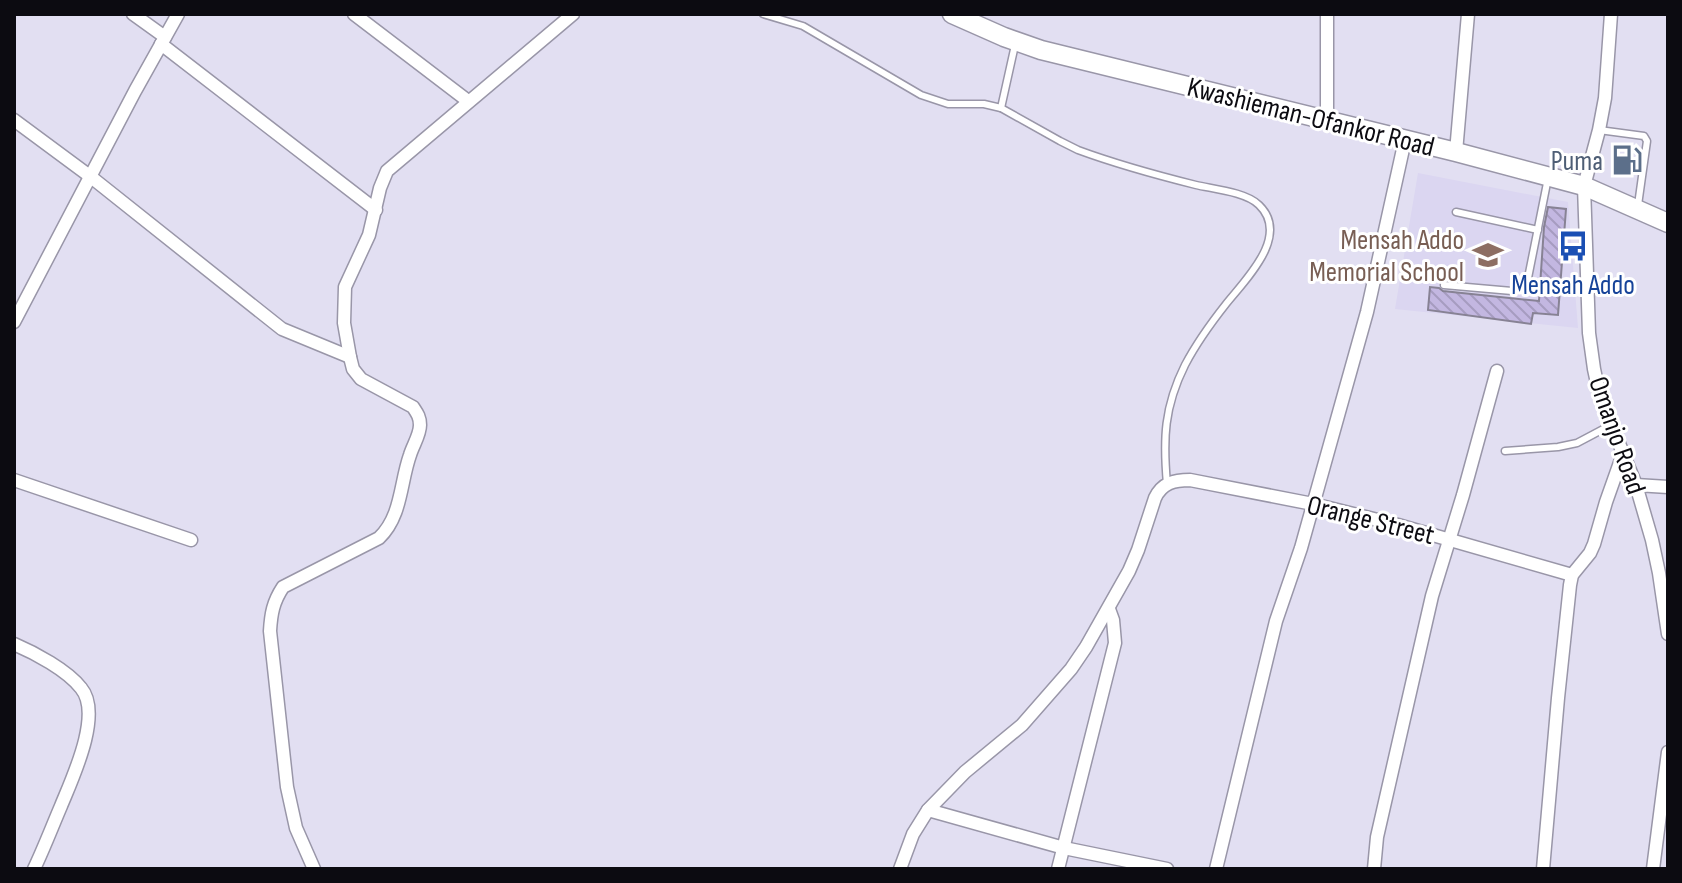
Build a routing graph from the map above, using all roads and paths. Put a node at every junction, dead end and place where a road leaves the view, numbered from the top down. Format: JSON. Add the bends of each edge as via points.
{"nodes":[{"id":1,"x":133,"y":14,"type":"edge"},
{"id":2,"x":178,"y":14,"type":"edge"},
{"id":3,"x":354,"y":14,"type":"edge"},
{"id":4,"x":573,"y":14,"type":"edge"},
{"id":5,"x":763,"y":14,"type":"edge"},
{"id":6,"x":952,"y":14,"type":"edge"},
{"id":7,"x":1327,"y":14,"type":"edge"},
{"id":8,"x":1468,"y":14,"type":"edge"},
{"id":9,"x":1611,"y":14,"type":"edge"},
{"id":10,"x":163,"y":40,"type":"junction"},
{"id":11,"x":1016,"y":41,"type":"junction"},
{"id":12,"x":468,"y":101,"type":"junction"},
{"id":13,"x":1001,"y":108,"type":"junction"},
{"id":14,"x":14,"y":120,"type":"edge"},
{"id":15,"x":1327,"y":120,"type":"junction"},
{"id":16,"x":1599,"y":130,"type":"junction"},
{"id":17,"x":1405,"y":140,"type":"junction"},
{"id":18,"x":1456,"y":152,"type":"junction"},
{"id":19,"x":91,"y":177,"type":"junction"},
{"id":20,"x":1549,"y":177,"type":"junction"},
{"id":21,"x":1584,"y":186,"type":"junction"},
{"id":22,"x":1637,"y":208,"type":"junction"},
{"id":23,"x":376,"y":210,"type":"junction"},
{"id":24,"x":1456,"y":212,"type":"dead end"},
{"id":25,"x":1668,"y":223,"type":"edge"},
{"id":26,"x":1538,"y":230,"type":"junction"},
{"id":27,"x":1444,"y":285,"type":"dead end"},
{"id":28,"x":14,"y":322,"type":"edge"},
{"id":29,"x":350,"y":357,"type":"junction"},
{"id":30,"x":1497,"y":371,"type":"dead end"},
{"id":31,"x":1611,"y":425,"type":"junction"},
{"id":32,"x":1505,"y":451,"type":"dead end"},
{"id":33,"x":1623,"y":454,"type":"junction"},
{"id":34,"x":14,"y":480,"type":"edge"},
{"id":35,"x":1167,"y":484,"type":"junction"},
{"id":36,"x":1636,"y":485,"type":"junction"},
{"id":37,"x":1668,"y":487,"type":"edge"},
{"id":38,"x":1313,"y":504,"type":"junction"},
{"id":39,"x":1450,"y":539,"type":"junction"},
{"id":40,"x":191,"y":540,"type":"dead end"},
{"id":41,"x":1572,"y":575,"type":"junction"},
{"id":42,"x":1109,"y":609,"type":"junction"},
{"id":43,"x":1668,"y":634,"type":"edge"},
{"id":44,"x":14,"y":644,"type":"edge"},
{"id":45,"x":1668,"y":752,"type":"edge"},
{"id":46,"x":928,"y":810,"type":"junction"},
{"id":47,"x":1064,"y":848,"type":"junction"},
{"id":48,"x":34,"y":869,"type":"edge"},
{"id":49,"x":314,"y":869,"type":"edge"},
{"id":50,"x":900,"y":869,"type":"edge"},
{"id":51,"x":1058,"y":869,"type":"edge"},
{"id":52,"x":1167,"y":869,"type":"edge"},
{"id":53,"x":1216,"y":869,"type":"edge"},
{"id":54,"x":1374,"y":869,"type":"edge"},
{"id":55,"x":1543,"y":869,"type":"edge"},
{"id":56,"x":1653,"y":869,"type":"edge"}],
"edges":[{"from":1,"to":10,"type":"street"},
{"from":2,"to":10,"type":"street"},
{"from":3,"to":12,"type":"street"},
{"from":4,"to":12,"type":"street"},
{"from":5,"to":13,"type":"lane","via":[[803,26],[933,100]]},
{"from":6,"to":11,"type":"main road","name":"Kwashieman-Ofankor Road"},
{"from":7,"to":15,"type":"street"},
{"from":8,"to":18,"type":"street"},
{"from":9,"to":16,"type":"street","name":"Omanjo Road"},
{"from":10,"to":19,"type":"street"},
{"from":10,"to":23,"type":"street"},
{"from":11,"to":13,"type":"lane"},
{"from":11,"to":15,"type":"main road","name":"Kwashieman-Ofankor Road"},
{"from":12,"to":23,"type":"street","via":[[387,171]]},
{"from":13,"to":35,"type":"lane","via":[[1087,153],[1232,192],[1259,204],[1270,224],[1266,250],[1184,366],[1164,430]]},
{"from":14,"to":19,"type":"street"},
{"from":15,"to":17,"type":"main road","name":"Kwashieman-Ofankor Road"},
{"from":16,"to":21,"type":"street","name":"Omanjo Road"},
{"from":16,"to":22,"type":"lane","via":[[1644,136],[1647,141]]},
{"from":17,"to":18,"type":"main road","name":"Kwashieman-Ofankor Road"},
{"from":17,"to":38,"type":"street","via":[[1367,312]]},
{"from":18,"to":20,"type":"main road","name":"Kwashieman-Ofankor Road"},
{"from":19,"to":28,"type":"street"},
{"from":19,"to":29,"type":"street","via":[[282,329]]},
{"from":20,"to":21,"type":"main road","name":"Kwashieman-Ofankor Road"},
{"from":20,"to":26,"type":"lane"},
{"from":21,"to":22,"type":"main road","name":"Kwashieman-Ofankor Road"},
{"from":21,"to":31,"type":"street","name":"Omanjo Road","via":[[1589,333]]},
{"from":22,"to":25,"type":"main road","name":"Kwashieman-Ofankor Road"},
{"from":23,"to":29,"type":"street","via":[[345,287]]},
{"from":24,"to":26,"type":"lane"},
{"from":26,"to":27,"type":"lane","via":[[1522,287],[1512,291]]},
{"from":29,"to":49,"type":"street","via":[[361,379],[413,407],[420,422],[398,507],[385,531],[283,587],[271,613],[287,787],[296,828]]},
{"from":30,"to":39,"type":"street"},
{"from":31,"to":32,"type":"lane","via":[[1577,443]]},
{"from":31,"to":33,"type":"street","name":"Omanjo Road"},
{"from":33,"to":36,"type":"street","name":"Omanjo Road"},
{"from":33,"to":41,"type":"street","via":[[1594,544]]},
{"from":34,"to":40,"type":"street"},
{"from":35,"to":38,"type":"street","name":"Orange Street","via":[[1198,481]]},
{"from":35,"to":42,"type":"street","via":[[1155,498],[1138,550]]},
{"from":36,"to":37,"type":"street"},
{"from":36,"to":43,"type":"street","name":"Omanjo Road","via":[[1659,573]]},
{"from":38,"to":39,"type":"street","name":"Orange Street"},
{"from":38,"to":53,"type":"street","via":[[1276,621]]},
{"from":39,"to":41,"type":"street","name":"Orange Street"},
{"from":39,"to":54,"type":"street","via":[[1413,675]]},
{"from":41,"to":55,"type":"street"},
{"from":42,"to":46,"type":"street","via":[[1071,669],[1022,725]]},
{"from":42,"to":47,"type":"street","via":[[1115,643]]},
{"from":44,"to":48,"type":"street","via":[[69,677],[83,689],[89,704],[75,773]]},
{"from":45,"to":56,"type":"street"},
{"from":46,"to":47,"type":"street"},
{"from":46,"to":50,"type":"street"},
{"from":47,"to":51,"type":"street"},
{"from":47,"to":52,"type":"street"}]}
